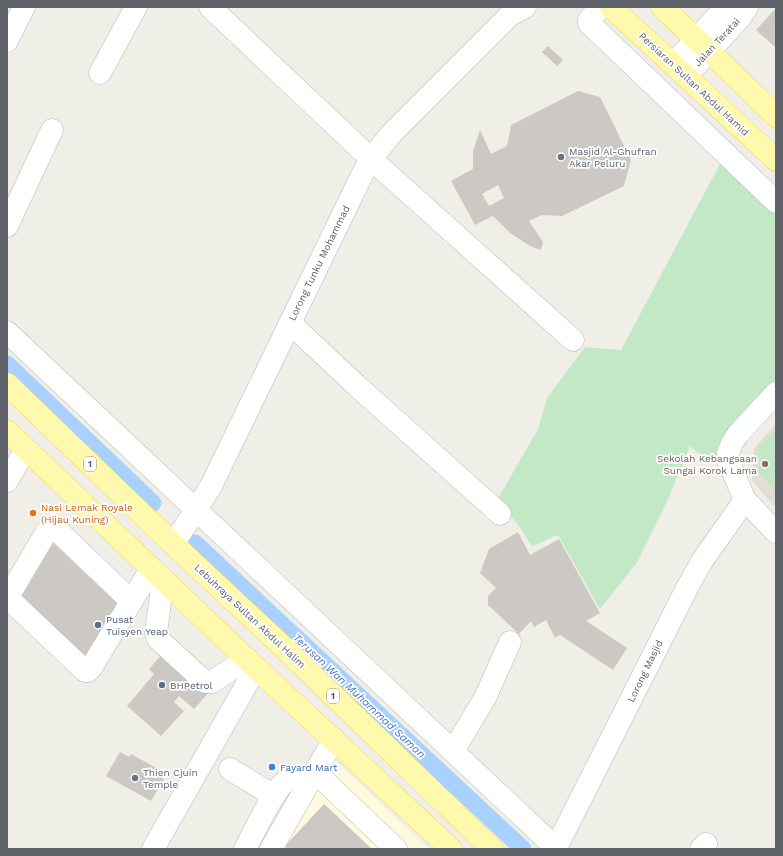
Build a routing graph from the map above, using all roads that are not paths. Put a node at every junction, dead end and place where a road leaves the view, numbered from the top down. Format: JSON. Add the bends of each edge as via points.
{"nodes":[{"id":1,"x":24,"y":7,"type":"edge"},
{"id":2,"x":136,"y":7,"type":"edge"},
{"id":3,"x":210,"y":7,"type":"edge"},
{"id":4,"x":600,"y":7,"type":"edge"},
{"id":5,"x":611,"y":7,"type":"edge"},
{"id":6,"x":662,"y":7,"type":"edge"},
{"id":7,"x":726,"y":7,"type":"edge"},
{"id":8,"x":747,"y":7,"type":"edge"},
{"id":9,"x":516,"y":10,"type":"edge"},
{"id":10,"x":7,"y":41,"type":"edge"},
{"id":11,"x":703,"y":45,"type":"junction"},
{"id":12,"x":679,"y":70,"type":"junction"},
{"id":13,"x":100,"y":73,"type":"dead end"},
{"id":14,"x":776,"y":116,"type":"edge"},
{"id":15,"x":52,"y":130,"type":"dead end"},
{"id":16,"x":371,"y":159,"type":"junction"},
{"id":17,"x":776,"y":160,"type":"edge"},
{"id":18,"x":776,"y":202,"type":"edge"},
{"id":19,"x":7,"y":226,"type":"edge"},
{"id":20,"x":290,"y":323,"type":"junction"},
{"id":21,"x":7,"y":332,"type":"edge"},
{"id":22,"x":573,"y":340,"type":"dead end"},
{"id":23,"x":7,"y":384,"type":"edge"},
{"id":24,"x":776,"y":393,"type":"edge"},
{"id":25,"x":7,"y":432,"type":"edge"},
{"id":26,"x":26,"y":449,"type":"junction"},
{"id":27,"x":7,"y":481,"type":"edge"},
{"id":28,"x":745,"y":500,"type":"junction"},
{"id":29,"x":196,"y":510,"type":"junction"},
{"id":30,"x":500,"y":514,"type":"dead end"},
{"id":31,"x":776,"y":532,"type":"edge"},
{"id":32,"x":173,"y":544,"type":"junction"},
{"id":33,"x":157,"y":574,"type":"junction"},
{"id":34,"x":131,"y":601,"type":"junction"},
{"id":35,"x":510,"y":642,"type":"dead end"},
{"id":36,"x":251,"y":664,"type":"junction"},
{"id":37,"x":334,"y":740,"type":"junction"},
{"id":38,"x":452,"y":751,"type":"junction"},
{"id":39,"x":230,"y":769,"type":"dead end"},
{"id":40,"x":313,"y":775,"type":"junction"},
{"id":41,"x":274,"y":796,"type":"junction"},
{"id":42,"x":277,"y":846,"type":"edge"},
{"id":43,"x":556,"y":848,"type":"edge"},
{"id":44,"x":153,"y":849,"type":"edge"},
{"id":45,"x":245,"y":849,"type":"edge"},
{"id":46,"x":396,"y":849,"type":"edge"},
{"id":47,"x":451,"y":849,"type":"edge"},
{"id":48,"x":492,"y":849,"type":"edge"}],
"edges":[{"from":1,"to":10,"type":"street"},
{"from":2,"to":13,"type":"street"},
{"from":3,"to":16,"type":"street"},
{"from":4,"to":18,"type":"street","via":[[589,23]]},
{"from":5,"to":12,"type":"main road","name":"Persiaran Sultan Abdul Hamid"},
{"from":6,"to":11,"type":"main road"},
{"from":7,"to":11,"type":"street","name":"Jalan Teratai"},
{"from":8,"to":11,"type":"street","name":"Jalan Teratai","via":[[740,18]]},
{"from":9,"to":16,"type":"street","name":"Lorong Tunku Mohammad","via":[[392,133]]},
{"from":11,"to":12,"type":"street","name":"Jalan Teratai"},
{"from":11,"to":14,"type":"main road"},
{"from":12,"to":17,"type":"main road","name":"Persiaran Sultan Abdul Hamid"},
{"from":15,"to":19,"type":"street"},
{"from":16,"to":20,"type":"street","name":"Lorong Tunku Mohammad","via":[[360,176]]},
{"from":16,"to":22,"type":"street"},
{"from":20,"to":29,"type":"street","name":"Lorong Tunku Mohammad","via":[[211,486]]},
{"from":20,"to":30,"type":"street"},
{"from":21,"to":29,"type":"street"},
{"from":23,"to":32,"type":"main road","name":"Lebuhraya Sultan Abdul Halim","number":"1"},
{"from":24,"to":28,"type":"street","via":[[738,434],[728,453],[729,463]]},
{"from":25,"to":26,"type":"main road"},
{"from":26,"to":27,"type":"street"},
{"from":26,"to":33,"type":"main road"},
{"from":28,"to":31,"type":"street"},
{"from":28,"to":43,"type":"street","name":"Lorong Masjid","via":[[702,561],[688,586]]},
{"from":29,"to":32,"type":"street","name":"Lorong Tunku Mohammad"},
{"from":29,"to":38,"type":"street"},
{"from":32,"to":48,"type":"main road","name":"Lebuhraya Sultan Abdul Halim","number":"1"},
{"from":33,"to":34,"type":"street"},
{"from":33,"to":36,"type":"main road"},
{"from":33,"to":36,"type":"street","via":[[158,639],[205,682],[212,682]]},
{"from":34,"to":34,"type":"street","via":[[53,529],[48,531],[10,596],[11,601],[85,671],[91,668]]},
{"from":35,"to":38,"type":"street","via":[[485,698]]},
{"from":36,"to":37,"type":"main road"},
{"from":36,"to":44,"type":"street"},
{"from":37,"to":40,"type":"street"},
{"from":37,"to":47,"type":"main road"},
{"from":38,"to":43,"type":"street"},
{"from":39,"to":41,"type":"street"},
{"from":40,"to":41,"type":"street","via":[[291,777]]},
{"from":40,"to":42,"type":"street"},
{"from":40,"to":46,"type":"street"},
{"from":41,"to":45,"type":"street"}]}
